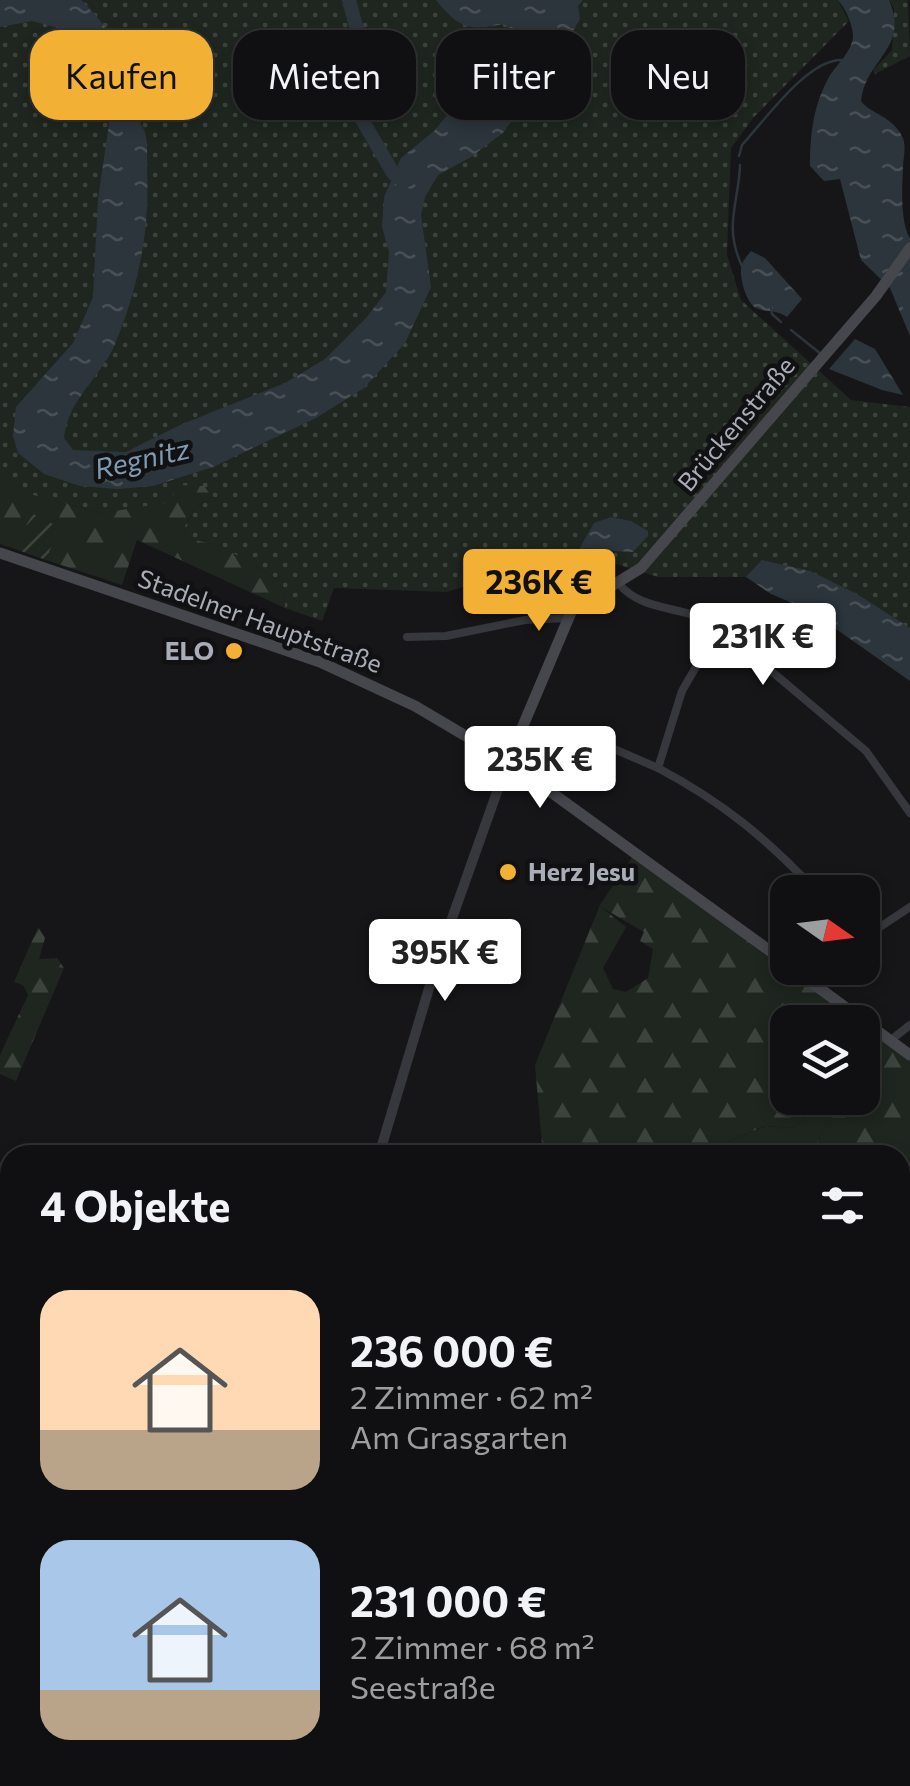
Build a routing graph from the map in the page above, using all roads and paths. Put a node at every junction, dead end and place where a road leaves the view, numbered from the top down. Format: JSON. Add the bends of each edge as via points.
{"nodes":[{"id":1,"x":910,"y":248,"type":"edge"},
{"id":2,"x":0,"y":553,"type":"edge"},
{"id":3,"x":619,"y":584,"type":"junction"},
{"id":4,"x":567,"y":618,"type":"junction"},
{"id":5,"x":718,"y":627,"type":"junction"},
{"id":6,"x":407,"y":637,"type":"dead end"},
{"id":7,"x":614,"y":748,"type":"dead end"},
{"id":8,"x":508,"y":762,"type":"junction"},
{"id":9,"x":658,"y":768,"type":"junction"},
{"id":10,"x":910,"y":813,"type":"edge"},
{"id":11,"x":800,"y":875,"type":"edge"},
{"id":12,"x":910,"y":907,"type":"edge"},
{"id":13,"x":880,"y":927,"type":"edge"},
{"id":14,"x":770,"y":952,"type":"edge"},
{"id":15,"x":816,"y":985,"type":"edge"},
{"id":16,"x":910,"y":1025,"type":"edge"},
{"id":17,"x":891,"y":1040,"type":"junction"},
{"id":18,"x":910,"y":1055,"type":"edge"},
{"id":19,"x":382,"y":1145,"type":"edge"}],
"edges":[{"from":1,"to":3,"type":"main road","name":"Brückenstraße","via":[[658,550]]},
{"from":2,"to":8,"type":"main road","name":"Stadelner Hauptstraße","via":[[320,662],[416,706]]},
{"from":3,"to":4,"type":"main road","name":"Brückenstraße","via":[[578,604]]},
{"from":3,"to":5,"type":"street","via":[[631,598],[702,616]]},
{"from":4,"to":6,"type":"street"},
{"from":4,"to":8,"type":"main road"},
{"from":5,"to":9,"type":"street","via":[[682,692]]},
{"from":5,"to":10,"type":"street","via":[[866,751]]},
{"from":7,"to":9,"type":"street"},
{"from":8,"to":14,"type":"main road","name":"Stadelner Hauptstraße"},
{"from":8,"to":19,"type":"street","via":[[439,955]]},
{"from":9,"to":11,"type":"street","via":[[745,822]]},
{"from":12,"to":13,"type":"street"},
{"from":15,"to":17,"type":"main road","name":"Stadelner Hauptstraße"},
{"from":16,"to":17,"type":"street"},
{"from":17,"to":18,"type":"main road","name":"Stadelner Hauptstraße"}]}
